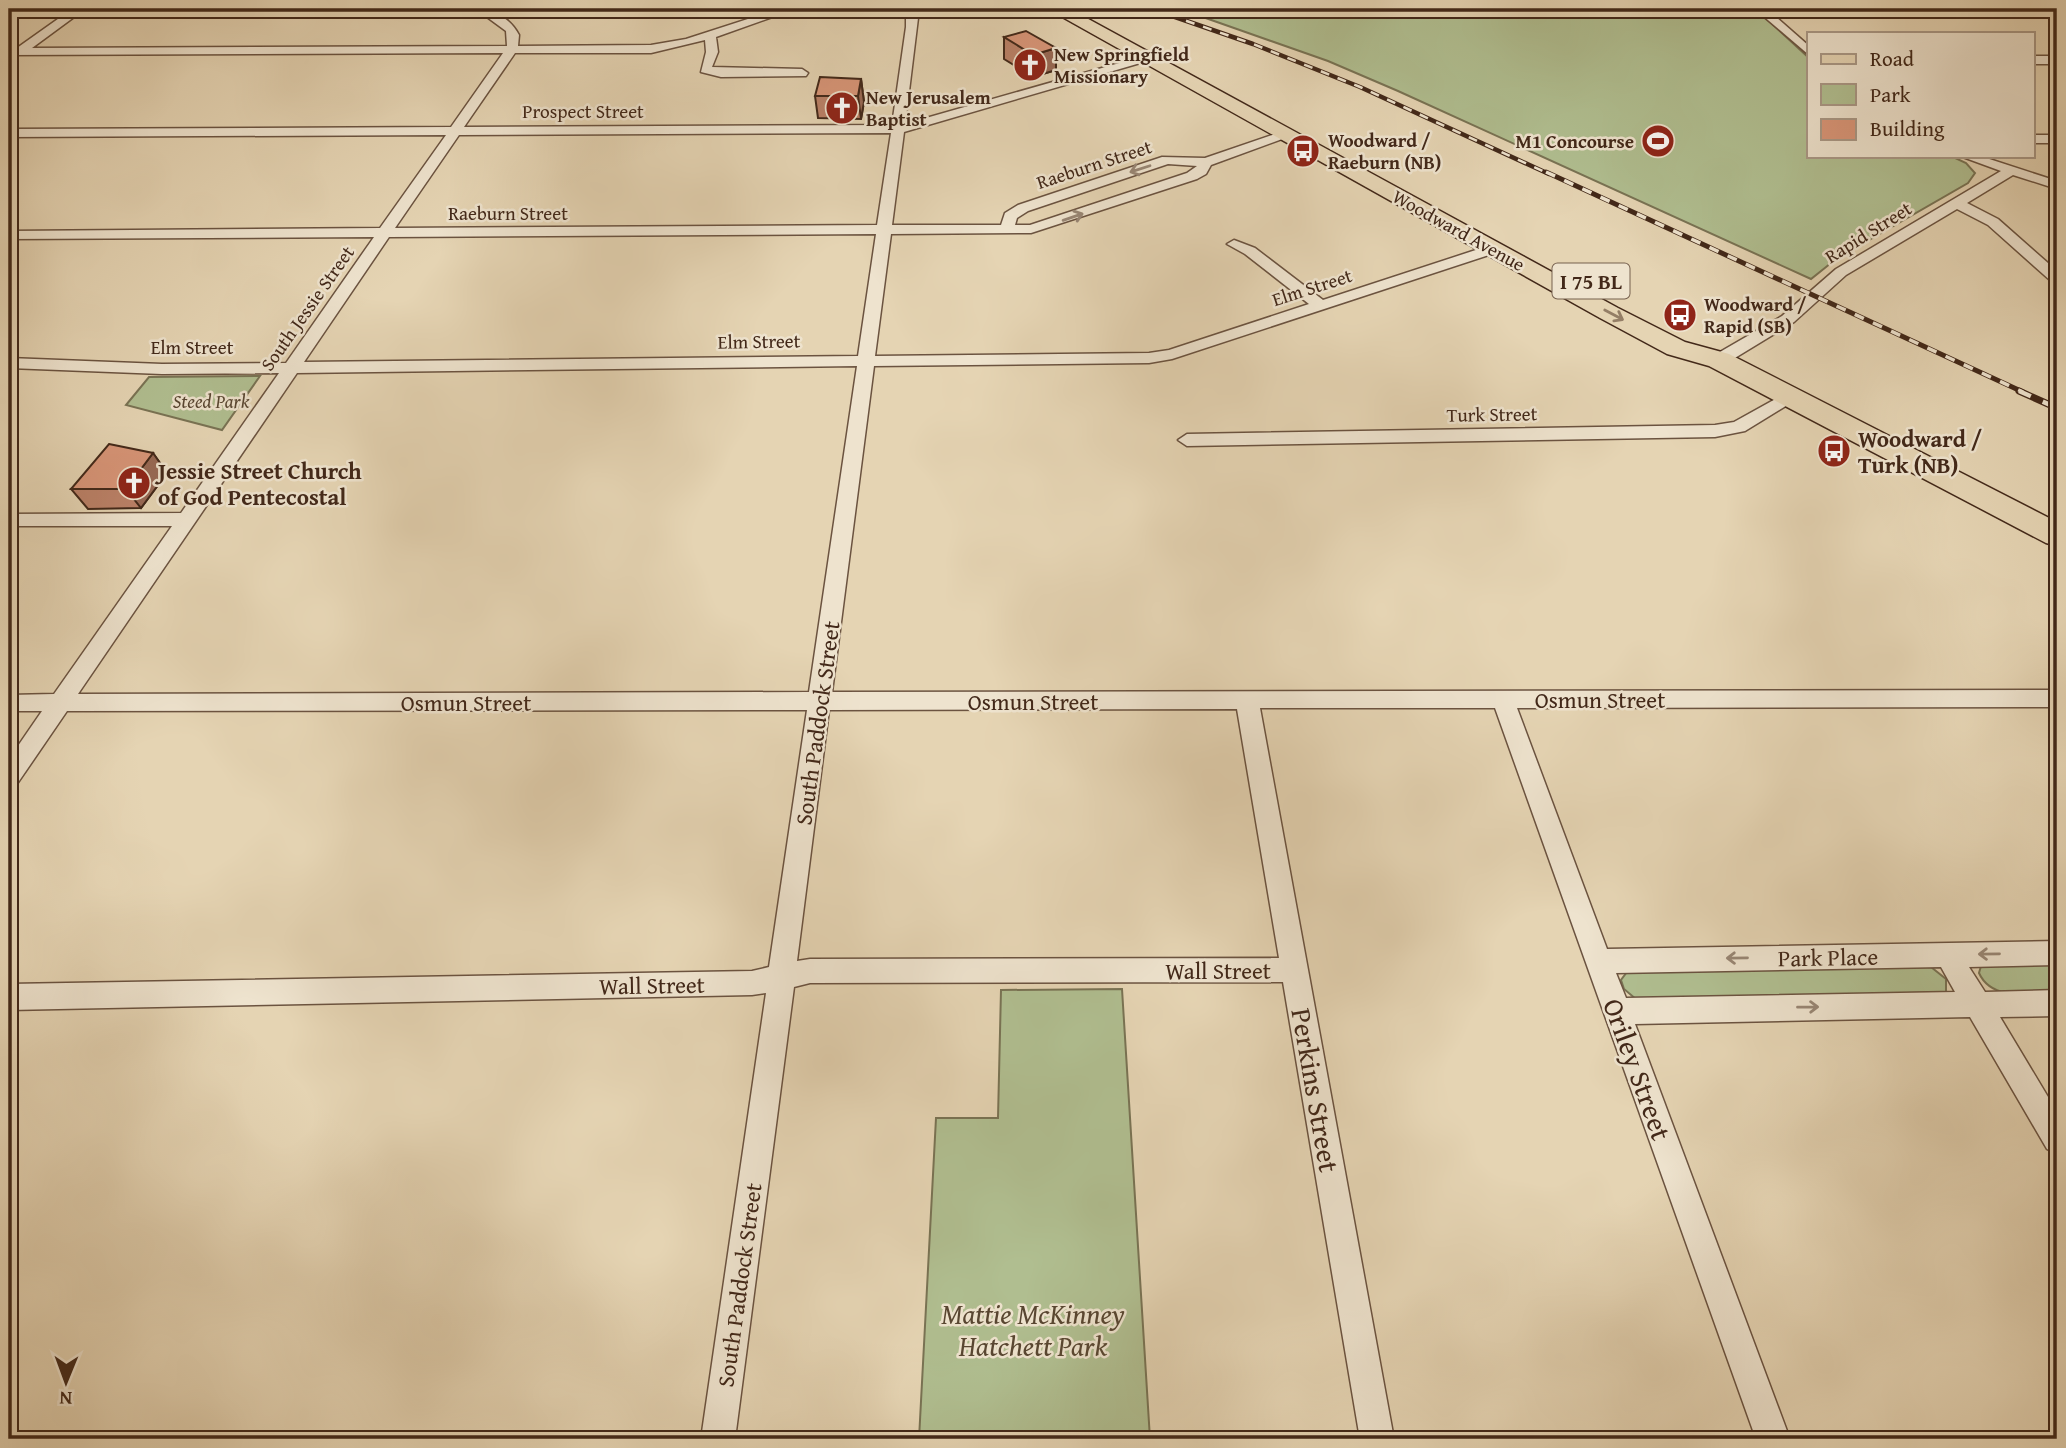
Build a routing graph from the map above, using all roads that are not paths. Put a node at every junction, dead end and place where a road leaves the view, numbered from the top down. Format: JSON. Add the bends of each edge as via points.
{"nodes":[{"id":1,"x":79,"y":9,"type":"edge"},
{"id":2,"x":481,"y":9,"type":"edge"},
{"id":3,"x":789,"y":9,"type":"edge"},
{"id":4,"x":906,"y":9,"type":"edge"},
{"id":5,"x":1057,"y":9,"type":"edge"},
{"id":6,"x":1089,"y":9,"type":"edge"},
{"id":7,"x":1761,"y":9,"type":"edge"},
{"id":8,"x":745,"y":12,"type":"dead end"},
{"id":9,"x":764,"y":17,"type":"junction"},
{"id":10,"x":710,"y":35,"type":"junction"},
{"id":11,"x":511,"y":50,"type":"junction"},
{"id":12,"x":1807,"y":50,"type":"edge"},
{"id":13,"x":14,"y":52,"type":"edge"},
{"id":14,"x":1148,"y":59,"type":"junction"},
{"id":15,"x":9,"y":60,"type":"edge"},
{"id":16,"x":2035,"y":60,"type":"edge"},
{"id":17,"x":2057,"y":60,"type":"edge"},
{"id":18,"x":802,"y":73,"type":"dead end"},
{"id":19,"x":1268,"y":106,"type":"junction"},
{"id":20,"x":898,"y":129,"type":"junction"},
{"id":21,"x":455,"y":131,"type":"junction"},
{"id":22,"x":9,"y":134,"type":"edge"},
{"id":23,"x":1286,"y":135,"type":"junction"},
{"id":24,"x":2035,"y":139,"type":"edge"},
{"id":25,"x":2057,"y":139,"type":"edge"},
{"id":26,"x":1973,"y":158,"type":"edge"},
{"id":27,"x":1206,"y":162,"type":"junction"},
{"id":28,"x":1381,"y":168,"type":"junction"},
{"id":29,"x":2011,"y":171,"type":"junction"},
{"id":30,"x":2057,"y":185,"type":"edge"},
{"id":31,"x":1955,"y":203,"type":"junction"},
{"id":32,"x":885,"y":229,"type":"junction"},
{"id":33,"x":1007,"y":229,"type":"junction"},
{"id":34,"x":384,"y":233,"type":"junction"},
{"id":35,"x":9,"y":235,"type":"edge"},
{"id":36,"x":1234,"y":244,"type":"dead end"},
{"id":37,"x":1493,"y":249,"type":"junction"},
{"id":38,"x":2057,"y":279,"type":"edge"},
{"id":39,"x":1321,"y":306,"type":"junction"},
{"id":40,"x":1719,"y":360,"type":"junction"},
{"id":41,"x":867,"y":361,"type":"junction"},
{"id":42,"x":9,"y":363,"type":"edge"},
{"id":43,"x":292,"y":367,"type":"junction"},
{"id":44,"x":1788,"y":397,"type":"junction"},
{"id":45,"x":1188,"y":440,"type":"dead end"},
{"id":46,"x":187,"y":519,"type":"junction"},
{"id":47,"x":9,"y":520,"type":"edge"},
{"id":48,"x":2057,"y":535,"type":"edge"},
{"id":49,"x":2057,"y":698,"type":"edge"},
{"id":50,"x":1503,"y":699,"type":"junction"},
{"id":51,"x":1247,"y":700,"type":"junction"},
{"id":52,"x":820,"y":701,"type":"junction"},
{"id":53,"x":9,"y":703,"type":"edge"},
{"id":54,"x":60,"y":703,"type":"junction"},
{"id":55,"x":9,"y":777,"type":"edge"},
{"id":56,"x":2057,"y":953,"type":"edge"},
{"id":57,"x":1948,"y":955,"type":"junction"},
{"id":58,"x":1599,"y":961,"type":"junction"},
{"id":59,"x":1294,"y":970,"type":"junction"},
{"id":60,"x":782,"y":977,"type":"junction"},
{"id":61,"x":9,"y":997,"type":"edge"},
{"id":62,"x":2057,"y":1003,"type":"edge"},
{"id":63,"x":1977,"y":1004,"type":"junction"},
{"id":64,"x":1617,"y":1011,"type":"junction"},
{"id":65,"x":2057,"y":1139,"type":"edge"},
{"id":66,"x":718,"y":1439,"type":"edge"},
{"id":67,"x":1377,"y":1439,"type":"edge"},
{"id":68,"x":1773,"y":1439,"type":"edge"}],
"edges":[{"from":1,"to":13,"type":"street"},
{"from":2,"to":11,"type":"street","via":[[512,29],[515,40]]},
{"from":3,"to":9,"type":"street"},
{"from":4,"to":20,"type":"street","name":"South Paddock Street","via":[[912,27]]},
{"from":5,"to":14,"type":"main road","name":"Woodward Avenue","number":"I 75 BL"},
{"from":6,"to":19,"type":"main road","name":"Woodward Avenue","number":"I 75 BL"},
{"from":7,"to":12,"type":"street"},
{"from":8,"to":9,"type":"street"},
{"from":9,"to":10,"type":"street"},
{"from":10,"to":11,"type":"street","via":[[651,49]]},
{"from":10,"to":18,"type":"street","via":[[712,52],[705,69],[721,74]]},
{"from":11,"to":13,"type":"street"},
{"from":11,"to":21,"type":"street","name":"South Jessie Street"},
{"from":13,"to":15,"type":"street"},
{"from":14,"to":19,"type":"main road","via":[[1158,54],[1243,101]]},
{"from":14,"to":20,"type":"street","name":"Prospect Street"},
{"from":14,"to":23,"type":"main road","name":"Woodward Avenue","number":"I 75 BL"},
{"from":16,"to":17,"type":"street"},
{"from":19,"to":28,"type":"main road","name":"Woodward Avenue","number":"I 75 BL"},
{"from":20,"to":21,"type":"street","name":"Prospect Street"},
{"from":20,"to":32,"type":"street","name":"South Paddock Street"},
{"from":21,"to":22,"type":"street","name":"Prospect Street"},
{"from":21,"to":34,"type":"street","name":"South Jessie Street"},
{"from":23,"to":27,"type":"street","name":"Raeburn Street"},
{"from":23,"to":28,"type":"main road","via":[[1303,136],[1366,172]]},
{"from":23,"to":37,"type":"main road","name":"Woodward Avenue","number":"I 75 BL"},
{"from":24,"to":25,"type":"street"},
{"from":26,"to":29,"type":"street"},
{"from":33,"to":27,"type":"street","name":"Raeburn Street","one_way":true,"via":[[1047,226],[1196,174]]},
{"from":27,"to":33,"type":"street","name":"Raeburn Street","one_way":true,"via":[[1167,160],[1023,208],[1010,216]]},
{"from":28,"to":40,"type":"main road","name":"Woodward Avenue","number":"I 75 BL","via":[[1687,333]]},
{"from":29,"to":30,"type":"street"},
{"from":29,"to":31,"type":"street","name":"Rapid Street"},
{"from":31,"to":38,"type":"street","via":[[1993,222]]},
{"from":31,"to":40,"type":"street","name":"Rapid Street","via":[[1841,272],[1788,319]]},
{"from":32,"to":33,"type":"street","name":"Raeburn Street"},
{"from":32,"to":34,"type":"street","name":"Raeburn Street"},
{"from":32,"to":41,"type":"street","name":"South Paddock Street"},
{"from":34,"to":35,"type":"street","name":"Raeburn Street"},
{"from":34,"to":43,"type":"street","name":"South Jessie Street"},
{"from":36,"to":39,"type":"street","via":[[1250,251]]},
{"from":37,"to":39,"type":"street","name":"Elm Street"},
{"from":37,"to":40,"type":"main road","name":"Woodward Avenue","number":"I 75 BL","one_way":true,"via":[[1676,348]]},
{"from":39,"to":41,"type":"street","name":"Elm Street","via":[[1158,357]]},
{"from":40,"to":44,"type":"main road","name":"Woodward Avenue","number":"I 75 BL"},
{"from":41,"to":43,"type":"street","name":"Elm Street"},
{"from":41,"to":52,"type":"street","name":"South Paddock Street"},
{"from":42,"to":43,"type":"street","name":"Elm Street","via":[[162,369]]},
{"from":43,"to":46,"type":"street","name":"South Jessie Street"},
{"from":44,"to":45,"type":"street","name":"Turk Street","via":[[1739,427],[1715,431]]},
{"from":44,"to":48,"type":"main road","name":"Woodward Avenue","number":"I 75 BL"},
{"from":46,"to":47,"type":"street"},
{"from":46,"to":54,"type":"street","name":"South Jessie Street"},
{"from":49,"to":50,"type":"street","name":"Osmun Street"},
{"from":50,"to":51,"type":"street","name":"Osmun Street"},
{"from":50,"to":58,"type":"street","name":"Oriley Street"},
{"from":51,"to":52,"type":"street","name":"Osmun Street"},
{"from":51,"to":59,"type":"street","name":"Perkins Street"},
{"from":52,"to":54,"type":"street","name":"Osmun Street"},
{"from":52,"to":60,"type":"street","name":"South Paddock Street"},
{"from":53,"to":54,"type":"street","name":"Osmun Street"},
{"from":54,"to":55,"type":"street","name":"South Jessie Street"},
{"from":56,"to":57,"type":"street","name":"Park Place","one_way":true},
{"from":57,"to":58,"type":"street","name":"Park Place","one_way":true},
{"from":57,"to":63,"type":"street"},
{"from":58,"to":64,"type":"street","name":"Oriley Street"},
{"from":59,"to":60,"type":"street","name":"Wall Street","via":[[810,971]]},
{"from":59,"to":67,"type":"street","name":"Perkins Street"},
{"from":60,"to":61,"type":"street","name":"Wall Street","via":[[752,983]]},
{"from":60,"to":66,"type":"street","name":"South Paddock Street"},
{"from":62,"to":63,"type":"street"},
{"from":64,"to":63,"type":"street","one_way":true},
{"from":63,"to":65,"type":"street"},
{"from":64,"to":68,"type":"street","name":"Oriley Street"}]}
